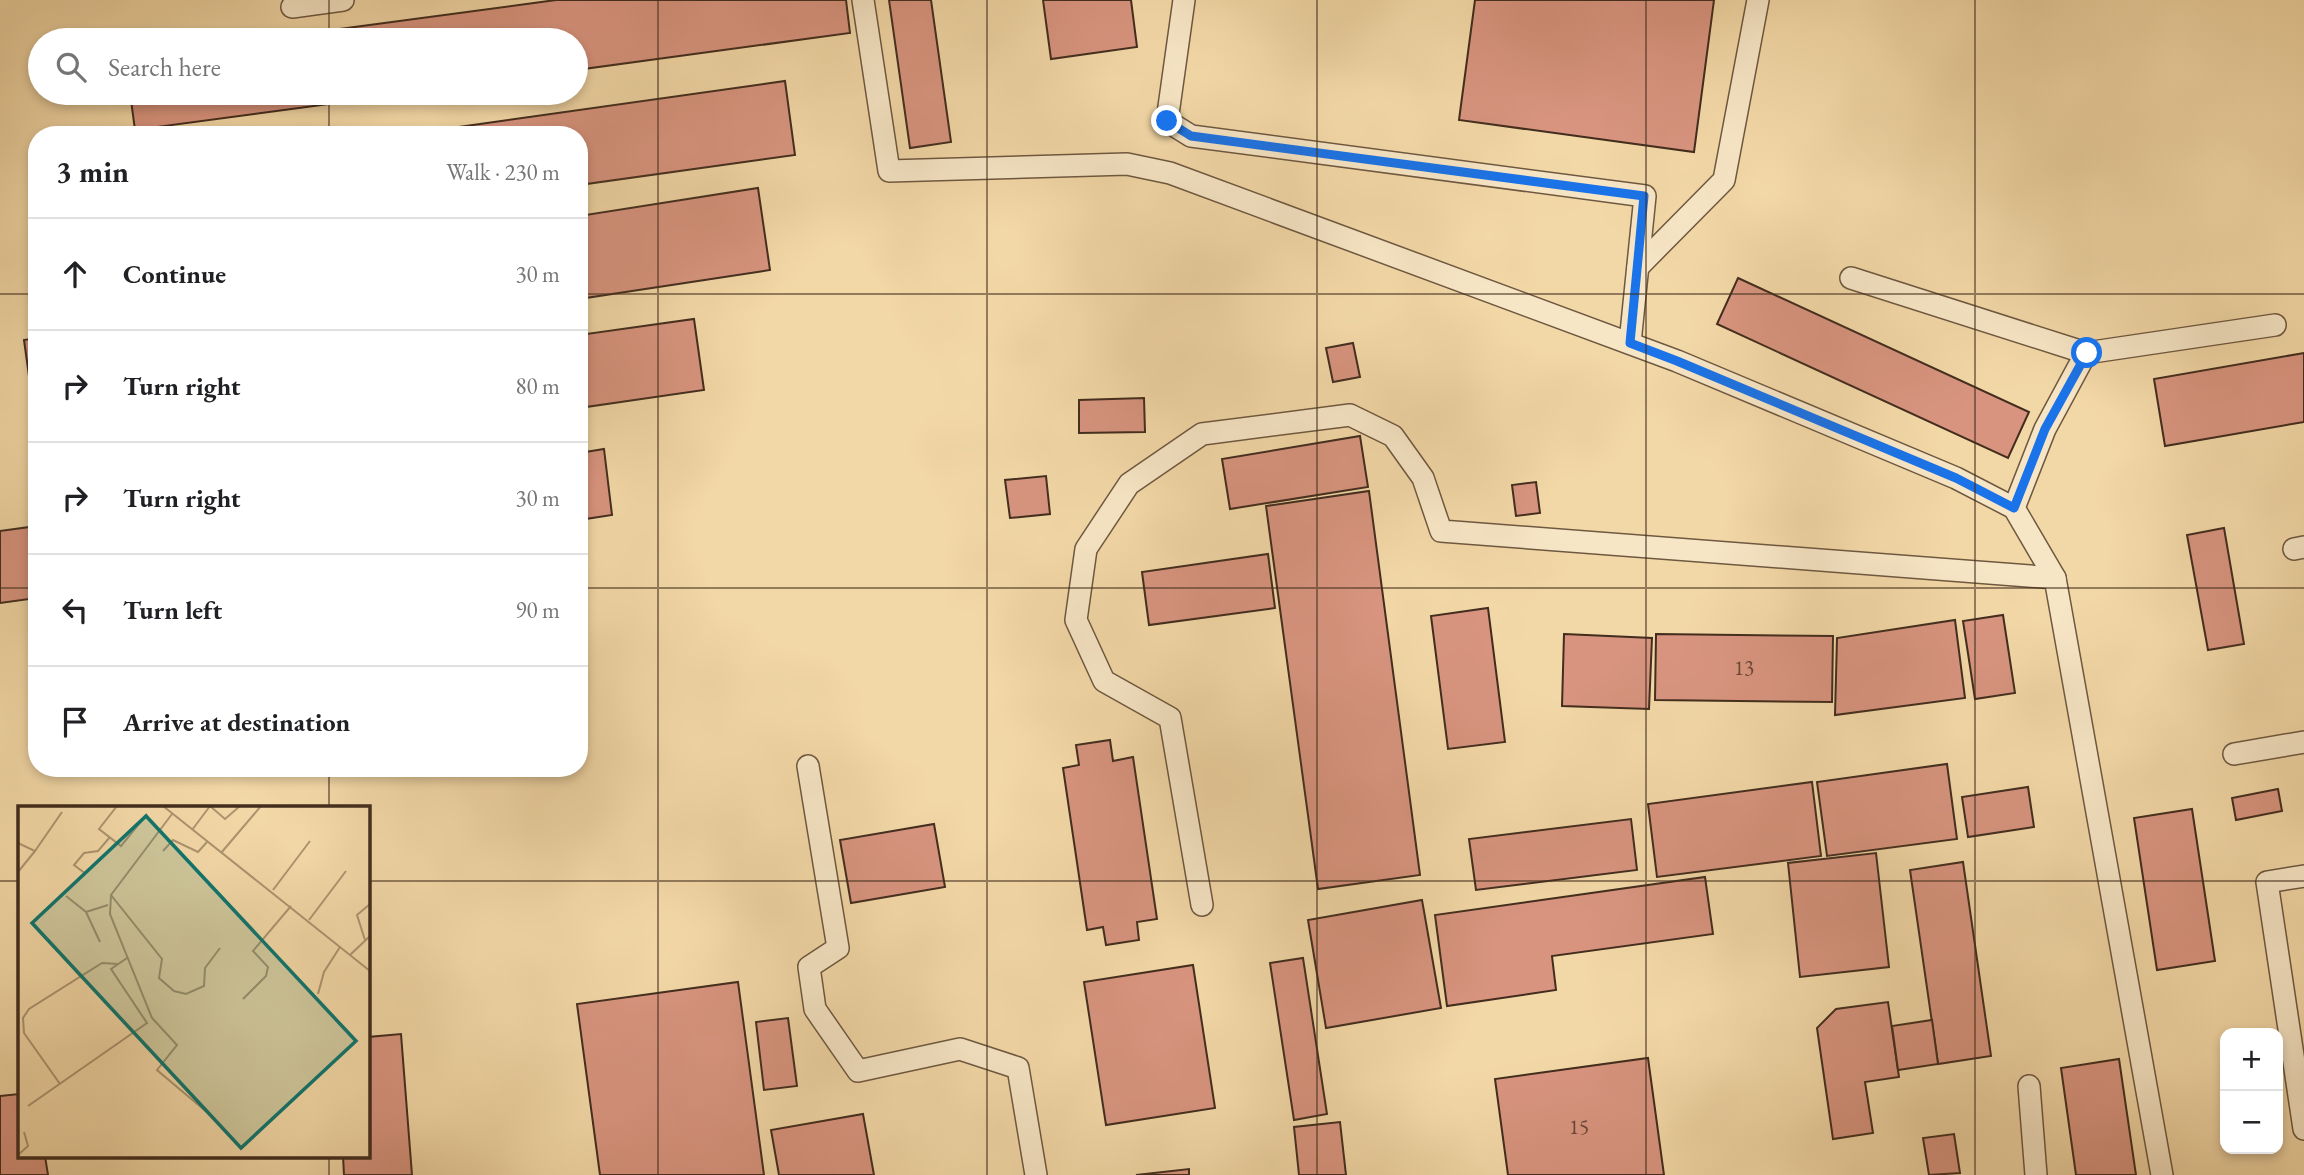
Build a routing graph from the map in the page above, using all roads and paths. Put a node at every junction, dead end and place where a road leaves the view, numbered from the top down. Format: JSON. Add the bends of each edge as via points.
{"nodes":[{"id":1,"x":343,"y":0,"type":"edge"},
{"id":2,"x":863,"y":0,"type":"edge"},
{"id":3,"x":1184,"y":0,"type":"edge"},
{"id":4,"x":1758,"y":0,"type":"edge"},
{"id":5,"x":292,"y":7,"type":"dead end"},
{"id":6,"x":1637,"y":267,"type":"junction"},
{"id":7,"x":1851,"y":278,"type":"dead end"},
{"id":8,"x":2274,"y":325,"type":"dead end"},
{"id":9,"x":1630,"y":343,"type":"junction"},
{"id":10,"x":2087,"y":353,"type":"junction"},
{"id":11,"x":2014,"y":508,"type":"junction"},
{"id":12,"x":2056,"y":578,"type":"junction"},
{"id":13,"x":2304,"y":742,"type":"edge"},
{"id":14,"x":2234,"y":754,"type":"dead end"},
{"id":15,"x":808,"y":766,"type":"dead end"},
{"id":16,"x":2304,"y":876,"type":"edge"},
{"id":17,"x":1202,"y":905,"type":"dead end"},
{"id":18,"x":2029,"y":1086,"type":"dead end"},
{"id":19,"x":2304,"y":1129,"type":"edge"},
{"id":20,"x":1036,"y":1175,"type":"edge"},
{"id":21,"x":2036,"y":1175,"type":"edge"},
{"id":22,"x":2162,"y":1175,"type":"edge"}],
"edges":[{"from":1,"to":5,"type":"lane"},
{"from":2,"to":9,"type":"lane","via":[[889,171],[1127,164],[1170,173]]},
{"from":3,"to":6,"type":"lane","via":[[1167,121],[1191,136],[1644,196]]},
{"from":4,"to":6,"type":"lane","via":[[1724,180]]},
{"from":6,"to":9,"type":"lane"},
{"from":7,"to":10,"type":"lane"},
{"from":8,"to":10,"type":"lane"},
{"from":9,"to":11,"type":"lane","via":[[1956,478]]},
{"from":10,"to":11,"type":"lane","via":[[2045,429]]},
{"from":11,"to":12,"type":"lane"},
{"from":12,"to":17,"type":"lane","via":[[1441,531],[1423,478],[1393,436],[1350,415],[1202,434],[1129,484],[1086,549],[1076,620],[1104,681],[1170,718]]},
{"from":12,"to":22,"type":"lane"},
{"from":13,"to":14,"type":"lane"},
{"from":15,"to":20,"type":"lane","via":[[838,948],[809,967],[815,1009],[858,1071],[960,1049],[1018,1068]]},
{"from":16,"to":19,"type":"lane","via":[[2267,882]]},
{"from":18,"to":21,"type":"lane"}]}
